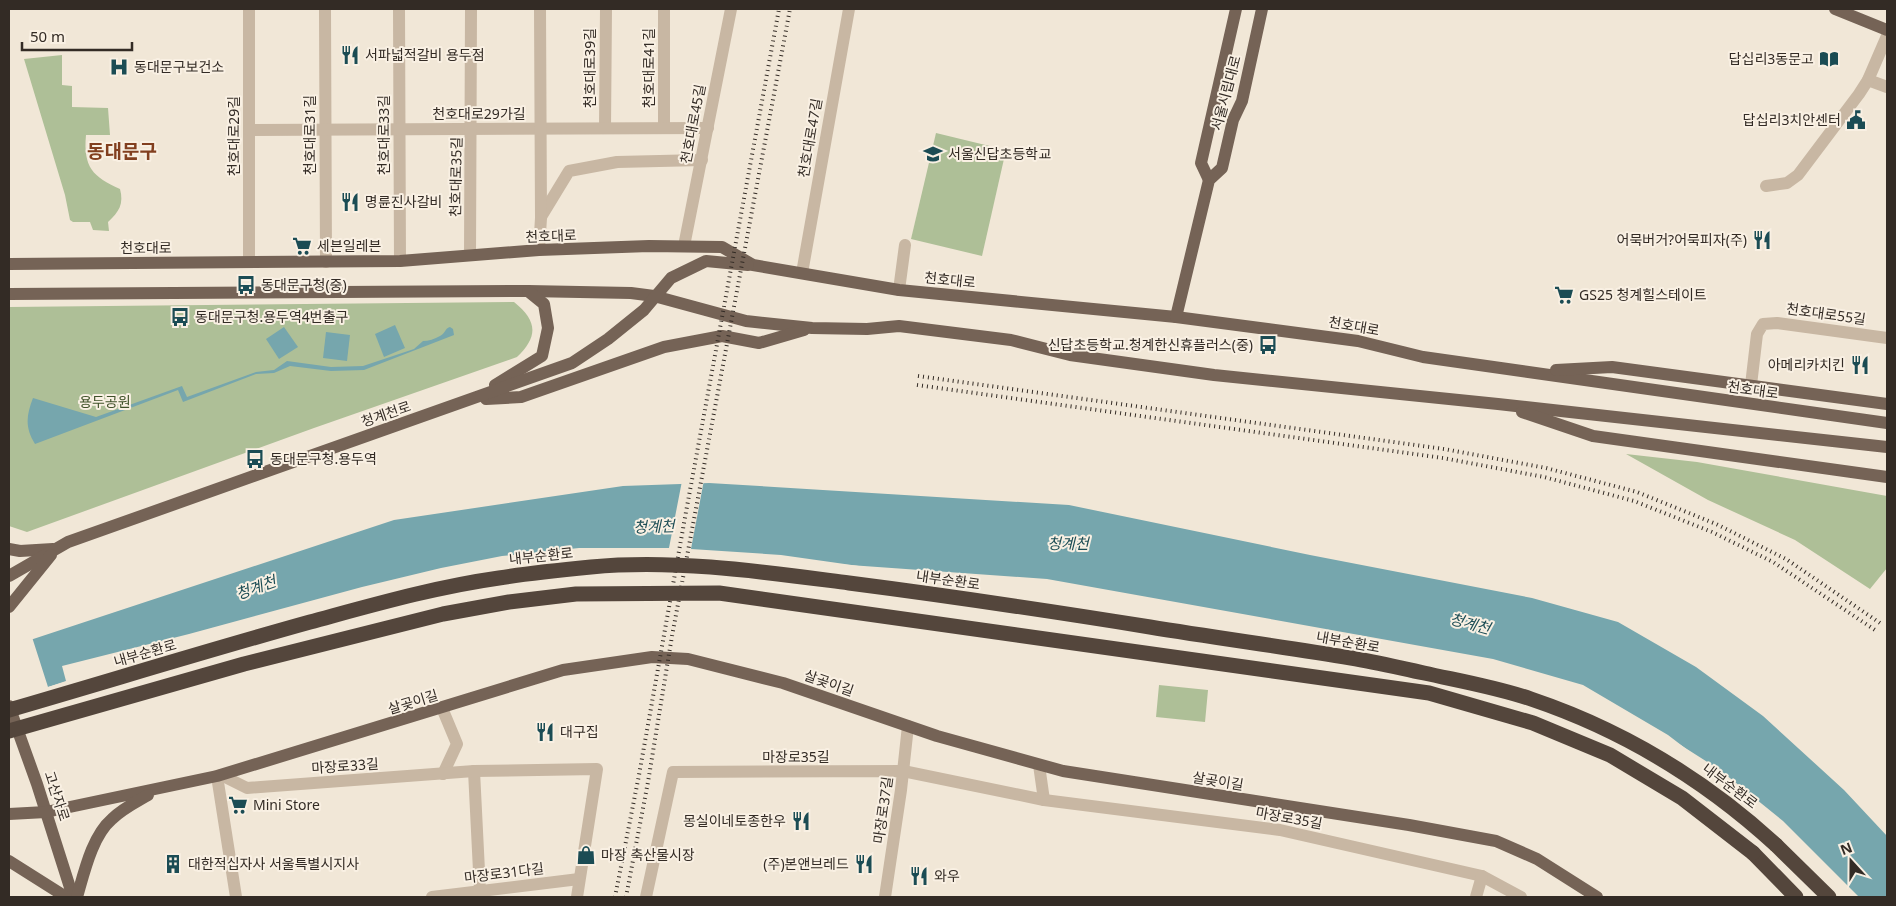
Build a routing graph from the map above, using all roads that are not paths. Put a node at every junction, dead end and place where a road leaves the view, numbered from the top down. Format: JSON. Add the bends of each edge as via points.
{"nodes":[{"id":1,"x":249,"y":9,"type":"edge"},
{"id":2,"x":324,"y":9,"type":"edge"},
{"id":3,"x":399,"y":9,"type":"edge"},
{"id":4,"x":471,"y":9,"type":"edge"},
{"id":5,"x":540,"y":9,"type":"edge"},
{"id":6,"x":606,"y":9,"type":"edge"},
{"id":7,"x":664,"y":9,"type":"edge"},
{"id":8,"x":731,"y":9,"type":"edge"},
{"id":9,"x":849,"y":9,"type":"edge"},
{"id":10,"x":1236,"y":9,"type":"edge"},
{"id":11,"x":1262,"y":9,"type":"edge"},
{"id":12,"x":1843,"y":10,"type":"edge"},
{"id":13,"x":1887,"y":30,"type":"edge"},
{"id":14,"x":1887,"y":36,"type":"edge"},
{"id":15,"x":1868,"y":80,"type":"junction"},
{"id":16,"x":1887,"y":87,"type":"edge"},
{"id":17,"x":605,"y":128,"type":"junction"},
{"id":18,"x":664,"y":128,"type":"junction"},
{"id":19,"x":708,"y":128,"type":"junction"},
{"id":20,"x":399,"y":129,"type":"junction"},
{"id":21,"x":471,"y":129,"type":"junction"},
{"id":22,"x":540,"y":129,"type":"junction"},
{"id":23,"x":249,"y":130,"type":"junction"},
{"id":24,"x":326,"y":130,"type":"junction"},
{"id":25,"x":702,"y":160,"type":"junction"},
{"id":26,"x":1209,"y":180,"type":"junction"},
{"id":27,"x":1766,"y":186,"type":"dead end"},
{"id":28,"x":541,"y":218,"type":"junction"},
{"id":29,"x":905,"y":245,"type":"dead end"},
{"id":30,"x":684,"y":246,"type":"junction"},
{"id":31,"x":539,"y":250,"type":"junction"},
{"id":32,"x":470,"y":255,"type":"junction"},
{"id":33,"x":400,"y":261,"type":"junction"},
{"id":34,"x":249,"y":262,"type":"junction"},
{"id":35,"x":326,"y":262,"type":"junction"},
{"id":36,"x":9,"y":264,"type":"edge"},
{"id":37,"x":753,"y":265,"type":"junction"},
{"id":38,"x":802,"y":273,"type":"junction"},
{"id":39,"x":899,"y":290,"type":"junction"},
{"id":40,"x":528,"y":291,"type":"junction"},
{"id":41,"x":9,"y":294,"type":"edge"},
{"id":42,"x":654,"y":296,"type":"junction"},
{"id":43,"x":1176,"y":317,"type":"junction"},
{"id":44,"x":812,"y":328,"type":"junction"},
{"id":45,"x":1887,"y":338,"type":"edge"},
{"id":46,"x":1529,"y":371,"type":"junction"},
{"id":47,"x":1751,"y":385,"type":"junction"},
{"id":48,"x":471,"y":400,"type":"junction"},
{"id":49,"x":1498,"y":404,"type":"junction"},
{"id":50,"x":1887,"y":404,"type":"edge"},
{"id":51,"x":1887,"y":423,"type":"edge"},
{"id":52,"x":1887,"y":447,"type":"edge"},
{"id":53,"x":1887,"y":476,"type":"edge"},
{"id":54,"x":9,"y":549,"type":"edge"},
{"id":55,"x":56,"y":549,"type":"junction"},
{"id":56,"x":9,"y":576,"type":"edge"},
{"id":57,"x":9,"y":607,"type":"edge"},
{"id":58,"x":9,"y":706,"type":"edge"},
{"id":59,"x":442,"y":708,"type":"junction"},
{"id":60,"x":9,"y":710,"type":"edge"},
{"id":61,"x":908,"y":726,"type":"junction"},
{"id":62,"x":9,"y":731,"type":"edge"},
{"id":63,"x":1039,"y":765,"type":"junction"},
{"id":64,"x":474,"y":771,"type":"junction"},
{"id":65,"x":903,"y":771,"type":"junction"},
{"id":66,"x":443,"y":774,"type":"junction"},
{"id":67,"x":219,"y":775,"type":"junction"},
{"id":68,"x":154,"y":790,"type":"junction"},
{"id":69,"x":1044,"y":800,"type":"junction"},
{"id":70,"x":46,"y":812,"type":"junction"},
{"id":71,"x":9,"y":814,"type":"edge"},
{"id":72,"x":10,"y":862,"type":"edge"},
{"id":73,"x":1482,"y":876,"type":"junction"},
{"id":74,"x":580,"y":878,"type":"junction"},
{"id":75,"x":480,"y":891,"type":"junction"},
{"id":76,"x":66,"y":897,"type":"edge"},
{"id":77,"x":75,"y":897,"type":"edge"},
{"id":78,"x":236,"y":897,"type":"edge"},
{"id":79,"x":432,"y":897,"type":"edge"},
{"id":80,"x":576,"y":897,"type":"edge"},
{"id":81,"x":646,"y":897,"type":"edge"},
{"id":82,"x":885,"y":897,"type":"edge"},
{"id":83,"x":1476,"y":897,"type":"edge"},
{"id":84,"x":1521,"y":897,"type":"edge"},
{"id":85,"x":1597,"y":897,"type":"edge"},
{"id":86,"x":1796,"y":897,"type":"edge"},
{"id":87,"x":1829,"y":897,"type":"edge"}],
"edges":[{"from":1,"to":23,"type":"street","name":"천호대로29길"},
{"from":2,"to":24,"type":"street","name":"천호대로31길"},
{"from":3,"to":20,"type":"street","name":"천호대로33길"},
{"from":4,"to":21,"type":"street","name":"천호대로35길"},
{"from":5,"to":22,"type":"street"},
{"from":6,"to":17,"type":"street","name":"천호대로39길"},
{"from":7,"to":18,"type":"street","name":"천호대로41길"},
{"from":8,"to":19,"type":"street","name":"천호대로45길"},
{"from":9,"to":38,"type":"street","name":"천호대로47길"},
{"from":10,"to":26,"type":"main road","name":"서울시립대로","via":[[1201,163]]},
{"from":11,"to":26,"type":"main road","name":"서울시립대로","via":[[1242,101],[1233,120],[1222,168]]},
{"from":12,"to":13,"type":"main road"},
{"from":14,"to":15,"type":"street"},
{"from":15,"to":16,"type":"street"},
{"from":15,"to":27,"type":"street","via":[[1798,175],[1787,183]]},
{"from":17,"to":18,"type":"street","name":"천호대로29가길"},
{"from":17,"to":22,"type":"street","name":"천호대로29가길"},
{"from":18,"to":19,"type":"street","name":"천호대로29가길"},
{"from":19,"to":25,"type":"street","name":"천호대로45길"},
{"from":20,"to":21,"type":"street","name":"천호대로29가길"},
{"from":20,"to":24,"type":"street","name":"천호대로29가길"},
{"from":20,"to":33,"type":"street","name":"천호대로33길"},
{"from":21,"to":22,"type":"street","name":"천호대로29가길"},
{"from":21,"to":32,"type":"street","name":"천호대로35길"},
{"from":22,"to":28,"type":"street"},
{"from":23,"to":24,"type":"street","name":"천호대로29가길"},
{"from":23,"to":34,"type":"street","name":"천호대로29길"},
{"from":24,"to":35,"type":"street","name":"천호대로31길"},
{"from":25,"to":28,"type":"street","via":[[617,162],[569,171]]},
{"from":25,"to":30,"type":"street","name":"천호대로45길"},
{"from":26,"to":43,"type":"main road","name":"서울시립대로"},
{"from":28,"to":31,"type":"street"},
{"from":29,"to":39,"type":"street"},
{"from":30,"to":31,"type":"main road","name":"천호대로"},
{"from":30,"to":37,"type":"main road","name":"천호대로","via":[[722,247]]},
{"from":31,"to":32,"type":"main road","name":"천호대로"},
{"from":32,"to":33,"type":"main road","name":"천호대로"},
{"from":33,"to":35,"type":"main road","name":"천호대로"},
{"from":34,"to":35,"type":"main road","name":"천호대로"},
{"from":34,"to":36,"type":"main road","name":"천호대로"},
{"from":37,"to":38,"type":"main road","name":"천호대로"},
{"from":37,"to":42,"type":"main road","name":"청계천로","via":[[706,262],[671,278]]},
{"from":38,"to":39,"type":"main road","name":"천호대로"},
{"from":39,"to":43,"type":"main road","name":"천호대로"},
{"from":40,"to":41,"type":"main road"},
{"from":40,"to":42,"type":"main road"},
{"from":40,"to":48,"type":"main road","via":[[544,304],[548,328],[542,356]]},
{"from":42,"to":44,"type":"main road","via":[[746,321]]},
{"from":42,"to":48,"type":"main road","name":"청계천로","via":[[644,310],[572,363]]},
{"from":43,"to":46,"type":"main road","name":"천호대로","via":[[1358,341],[1424,357]]},
{"from":44,"to":48,"type":"main road","via":[[759,343],[722,336],[664,347],[521,396]]},
{"from":44,"to":49,"type":"main road","via":[[899,326],[1011,340],[1070,355],[1214,375]]},
{"from":45,"to":47,"type":"street","name":"천호대로55길","via":[[1777,322],[1763,324],[1757,334]]},
{"from":46,"to":47,"type":"main road","via":[[1612,367]]},
{"from":46,"to":51,"type":"main road","name":"천호대로"},
{"from":47,"to":50,"type":"main road"},
{"from":48,"to":55,"type":"main road","name":"청계천로","via":[[68,542]]},
{"from":49,"to":52,"type":"main road"},
{"from":49,"to":53,"type":"main road","via":[[1593,436]]},
{"from":54,"to":55,"type":"main road"},
{"from":55,"to":56,"type":"main road","name":"청계천로"},
{"from":55,"to":57,"type":"main road"},
{"from":58,"to":70,"type":"main road","name":"고산자로","bridge":true},
{"from":59,"to":61,"type":"main road","name":"살곶이길","via":[[563,670],[652,657],[688,659],[783,683]]},
{"from":59,"to":66,"type":"street","via":[[457,744]]},
{"from":59,"to":67,"type":"main road","name":"살곶이길"},
{"from":60,"to":87,"type":"highway","name":"내부순환로","bridge":true,"via":[[390,600],[497,578],[638,564],[782,574],[1356,659],[1530,698],[1615,734],[1692,778],[1754,825]]},
{"from":61,"to":63,"type":"main road","name":"살곶이길"},
{"from":61,"to":65,"type":"street","name":"마장로37길"},
{"from":62,"to":86,"type":"highway","bridge":true,"via":[[244,664],[443,614],[576,594],[719,593],[1429,693],[1533,723],[1610,755],[1682,798],[1753,853]]},
{"from":63,"to":69,"type":"street"},
{"from":63,"to":85,"type":"main road","name":"살곶이길","via":[[1063,772],[1496,841],[1537,860]]},
{"from":64,"to":66,"type":"street","name":"마장로33길"},
{"from":64,"to":74,"type":"street","name":"마장로33길","via":[[597,769]]},
{"from":64,"to":75,"type":"street"},
{"from":65,"to":69,"type":"street","name":"마장로35길"},
{"from":65,"to":81,"type":"street","name":"마장로35길","via":[[673,772]]},
{"from":65,"to":82,"type":"street","name":"마장로37길"},
{"from":66,"to":67,"type":"street","name":"마장로33길","via":[[247,788]]},
{"from":67,"to":68,"type":"main road","name":"살곶이길"},
{"from":67,"to":78,"type":"street"},
{"from":68,"to":70,"type":"main road","name":"살곶이길"},
{"from":68,"to":77,"type":"main road","via":[[111,819],[88,858]]},
{"from":69,"to":73,"type":"street","name":"마장로35길","via":[[1280,830]]},
{"from":70,"to":71,"type":"main road","name":"살곶이길"},
{"from":70,"to":77,"type":"main road","name":"고산자로"},
{"from":72,"to":76,"type":"main road"},
{"from":73,"to":83,"type":"street"},
{"from":73,"to":84,"type":"street","name":"마장로35길"},
{"from":74,"to":75,"type":"street","name":"마장로31다길"},
{"from":74,"to":80,"type":"street","name":"마장로33길"},
{"from":75,"to":79,"type":"street","name":"마장로31다길"}]}
